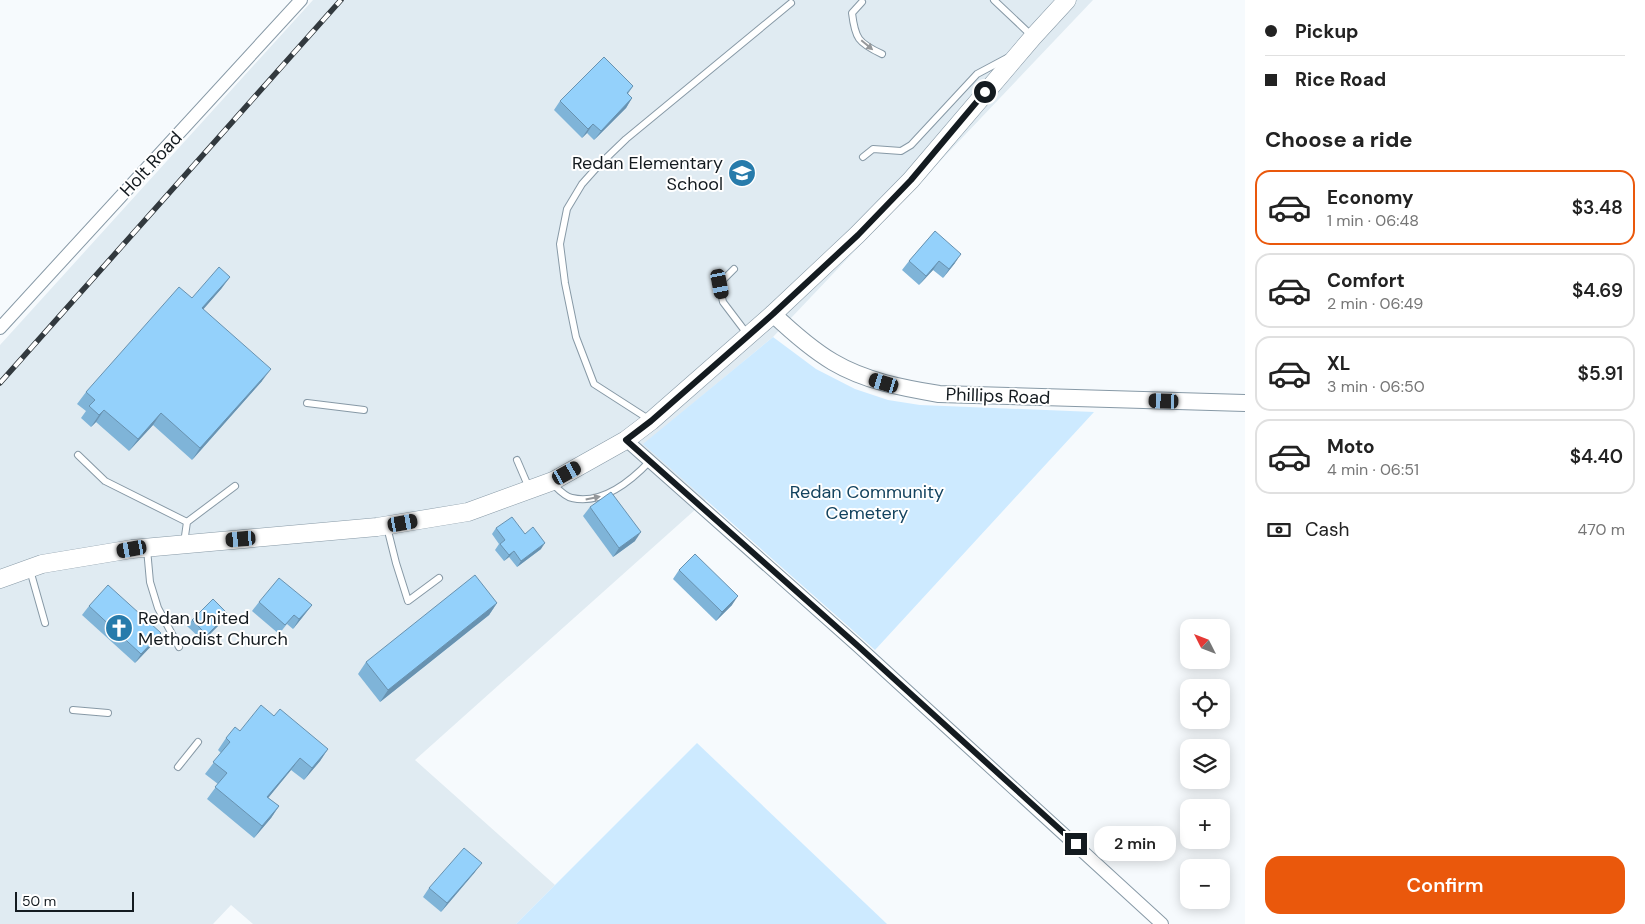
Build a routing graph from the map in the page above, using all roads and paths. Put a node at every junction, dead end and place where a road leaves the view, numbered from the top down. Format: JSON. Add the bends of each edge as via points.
{"nodes":[{"id":1,"x":301,"y":0,"type":"edge"},
{"id":2,"x":994,"y":0,"type":"edge"},
{"id":3,"x":1068,"y":0,"type":"edge"},
{"id":4,"x":862,"y":2,"type":"dead end"},
{"id":5,"x":791,"y":3,"type":"dead end"},
{"id":6,"x":1028,"y":43,"type":"junction"},
{"id":7,"x":882,"y":54,"type":"dead end"},
{"id":8,"x":863,"y":158,"type":"dead end"},
{"id":9,"x":734,"y":269,"type":"dead end"},
{"id":10,"x":773,"y":314,"type":"junction"},
{"id":11,"x":0,"y":328,"type":"edge"},
{"id":12,"x":748,"y":336,"type":"junction"},
{"id":13,"x":307,"y":403,"type":"dead end"},
{"id":14,"x":1245,"y":403,"type":"edge"},
{"id":15,"x":364,"y":410,"type":"dead end"},
{"id":16,"x":651,"y":421,"type":"junction"},
{"id":17,"x":626,"y":440,"type":"junction"},
{"id":18,"x":78,"y":455,"type":"dead end"},
{"id":19,"x":517,"y":460,"type":"dead end"},
{"id":20,"x":650,"y":461,"type":"junction"},
{"id":21,"x":550,"y":482,"type":"junction"},
{"id":22,"x":235,"y":486,"type":"dead end"},
{"id":23,"x":530,"y":489,"type":"junction"},
{"id":24,"x":186,"y":522,"type":"junction"},
{"id":25,"x":387,"y":525,"type":"junction"},
{"id":26,"x":183,"y":544,"type":"junction"},
{"id":27,"x":147,"y":547,"type":"junction"},
{"id":28,"x":29,"y":568,"type":"junction"},
{"id":29,"x":439,"y":578,"type":"dead end"},
{"id":30,"x":0,"y":579,"type":"edge"},
{"id":31,"x":45,"y":622,"type":"dead end"},
{"id":32,"x":180,"y":647,"type":"dead end"},
{"id":33,"x":73,"y":710,"type":"dead end"},
{"id":34,"x":108,"y":713,"type":"dead end"},
{"id":35,"x":198,"y":742,"type":"dead end"},
{"id":36,"x":178,"y":767,"type":"dead end"},
{"id":37,"x":1162,"y":924,"type":"edge"}],
"edges":[{"from":1,"to":11,"type":"street","name":"Holt Road"},
{"from":2,"to":6,"type":"lane"},
{"from":3,"to":6,"type":"main road"},
{"from":4,"to":7,"type":"lane","one_way":true,"via":[[852,13],[855,33],[868,48]]},
{"from":5,"to":16,"type":"lane","via":[[626,139],[582,184],[567,209],[560,244],[565,283],[576,337],[594,384]]},
{"from":6,"to":8,"type":"lane","via":[[977,74],[901,152],[873,149]]},
{"from":6,"to":10,"type":"main road","via":[[911,180],[858,235]]},
{"from":9,"to":12,"type":"lane","via":[[720,284],[723,302]]},
{"from":10,"to":12,"type":"main road"},
{"from":10,"to":14,"type":"street","name":"Phillips Road","via":[[801,340],[834,362],[865,377],[903,388],[939,394]]},
{"from":12,"to":16,"type":"main road"},
{"from":13,"to":15,"type":"lane"},
{"from":16,"to":17,"type":"main road"},
{"from":17,"to":20,"type":"street"},
{"from":17,"to":21,"type":"main road"},
{"from":18,"to":24,"type":"lane","via":[[105,481]]},
{"from":19,"to":23,"type":"lane"},
{"from":21,"to":20,"type":"lane","one_way":true,"via":[[570,498],[590,500],[610,493]]},
{"from":20,"to":37,"type":"street"},
{"from":21,"to":23,"type":"main road"},
{"from":22,"to":24,"type":"lane"},
{"from":23,"to":25,"type":"main road","via":[[468,512]]},
{"from":24,"to":26,"type":"lane"},
{"from":25,"to":26,"type":"main road"},
{"from":25,"to":29,"type":"lane","via":[[408,601]]},
{"from":26,"to":27,"type":"main road"},
{"from":27,"to":28,"type":"main road"},
{"from":27,"to":32,"type":"lane","via":[[150,582],[158,608]]},
{"from":28,"to":30,"type":"main road"},
{"from":28,"to":31,"type":"lane"},
{"from":33,"to":34,"type":"lane"},
{"from":35,"to":36,"type":"lane"}]}
